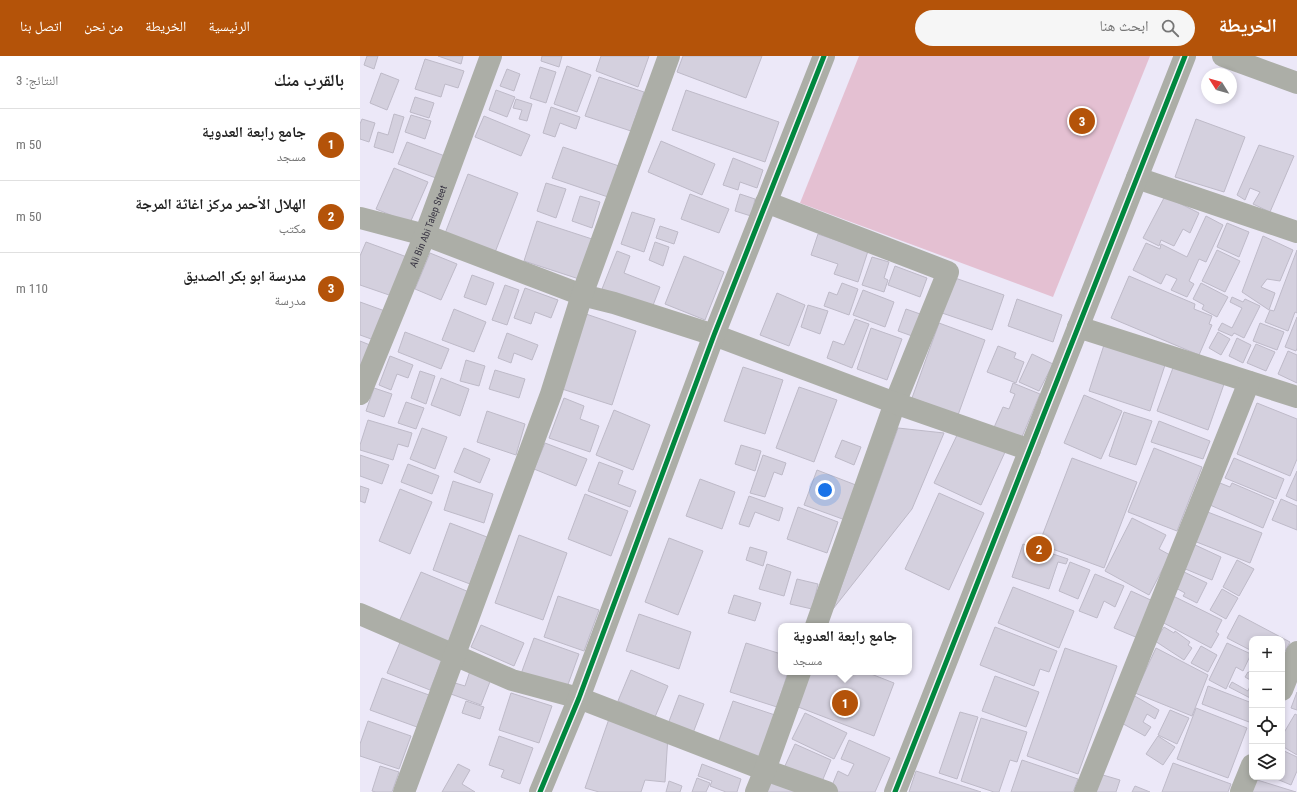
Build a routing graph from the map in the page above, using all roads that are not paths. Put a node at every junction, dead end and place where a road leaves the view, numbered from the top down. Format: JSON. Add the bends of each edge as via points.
{"nodes":[{"id":1,"x":491,"y":56,"type":"edge"},
{"id":2,"x":670,"y":56,"type":"edge"},
{"id":3,"x":824,"y":56,"type":"edge"},
{"id":4,"x":1185,"y":56,"type":"edge"},
{"id":5,"x":1223,"y":56,"type":"edge"},
{"id":6,"x":1297,"y":83,"type":"edge"},
{"id":7,"x":1137,"y":178,"type":"junction"},
{"id":8,"x":766,"y":202,"type":"junction"},
{"id":9,"x":360,"y":218,"type":"edge"},
{"id":10,"x":1297,"y":232,"type":"edge"},
{"id":11,"x":425,"y":235,"type":"junction"},
{"id":12,"x":582,"y":295,"type":"junction"},
{"id":13,"x":1078,"y":327,"type":"junction"},
{"id":14,"x":714,"y":335,"type":"junction"},
{"id":15,"x":1249,"y":382,"type":"junction"},
{"id":16,"x":360,"y":394,"type":"edge"},
{"id":17,"x":1297,"y":397,"type":"edge"},
{"id":18,"x":895,"y":403,"type":"junction"},
{"id":19,"x":1030,"y":450,"type":"junction"},
{"id":20,"x":360,"y":614,"type":"edge"},
{"id":21,"x":817,"y":623,"type":"edge"},
{"id":22,"x":1297,"y":652,"type":"edge"},
{"id":23,"x":455,"y":655,"type":"junction"},
{"id":24,"x":799,"y":675,"type":"edge"},
{"id":25,"x":1285,"y":682,"type":"edge"},
{"id":26,"x":579,"y":698,"type":"junction"},
{"id":27,"x":765,"y":770,"type":"junction"},
{"id":28,"x":1249,"y":774,"type":"edge"},
{"id":29,"x":404,"y":792,"type":"edge"},
{"id":30,"x":540,"y":792,"type":"edge"},
{"id":31,"x":756,"y":792,"type":"edge"},
{"id":32,"x":827,"y":792,"type":"edge"},
{"id":33,"x":895,"y":792,"type":"edge"},
{"id":34,"x":1085,"y":792,"type":"edge"},
{"id":35,"x":1242,"y":792,"type":"edge"}],
"edges":[{"from":1,"to":11,"type":"street","name":"Ali Bin Abi Talep Steet"},
{"from":2,"to":12,"type":"street"},
{"from":3,"to":8,"type":"street"},
{"from":4,"to":7,"type":"street"},
{"from":5,"to":6,"type":"street"},
{"from":7,"to":10,"type":"street"},
{"from":7,"to":13,"type":"street"},
{"from":8,"to":14,"type":"street"},
{"from":8,"to":18,"type":"street","via":[[948,272]]},
{"from":9,"to":11,"type":"street"},
{"from":11,"to":12,"type":"street"},
{"from":11,"to":16,"type":"street","name":"Ali Bin Abi Talep Steet"},
{"from":12,"to":14,"type":"street"},
{"from":12,"to":23,"type":"street","via":[[551,394]]},
{"from":13,"to":15,"type":"street"},
{"from":13,"to":19,"type":"street"},
{"from":14,"to":18,"type":"street"},
{"from":14,"to":26,"type":"street"},
{"from":15,"to":17,"type":"street"},
{"from":15,"to":34,"type":"street"},
{"from":18,"to":19,"type":"street"},
{"from":18,"to":21,"type":"street"},
{"from":19,"to":33,"type":"street"},
{"from":20,"to":23,"type":"street"},
{"from":22,"to":25,"type":"street"},
{"from":23,"to":26,"type":"street","via":[[512,680]]},
{"from":23,"to":29,"type":"street"},
{"from":24,"to":27,"type":"street"},
{"from":26,"to":27,"type":"street"},
{"from":26,"to":30,"type":"street"},
{"from":27,"to":31,"type":"street"},
{"from":27,"to":32,"type":"street"},
{"from":28,"to":35,"type":"street"}]}
